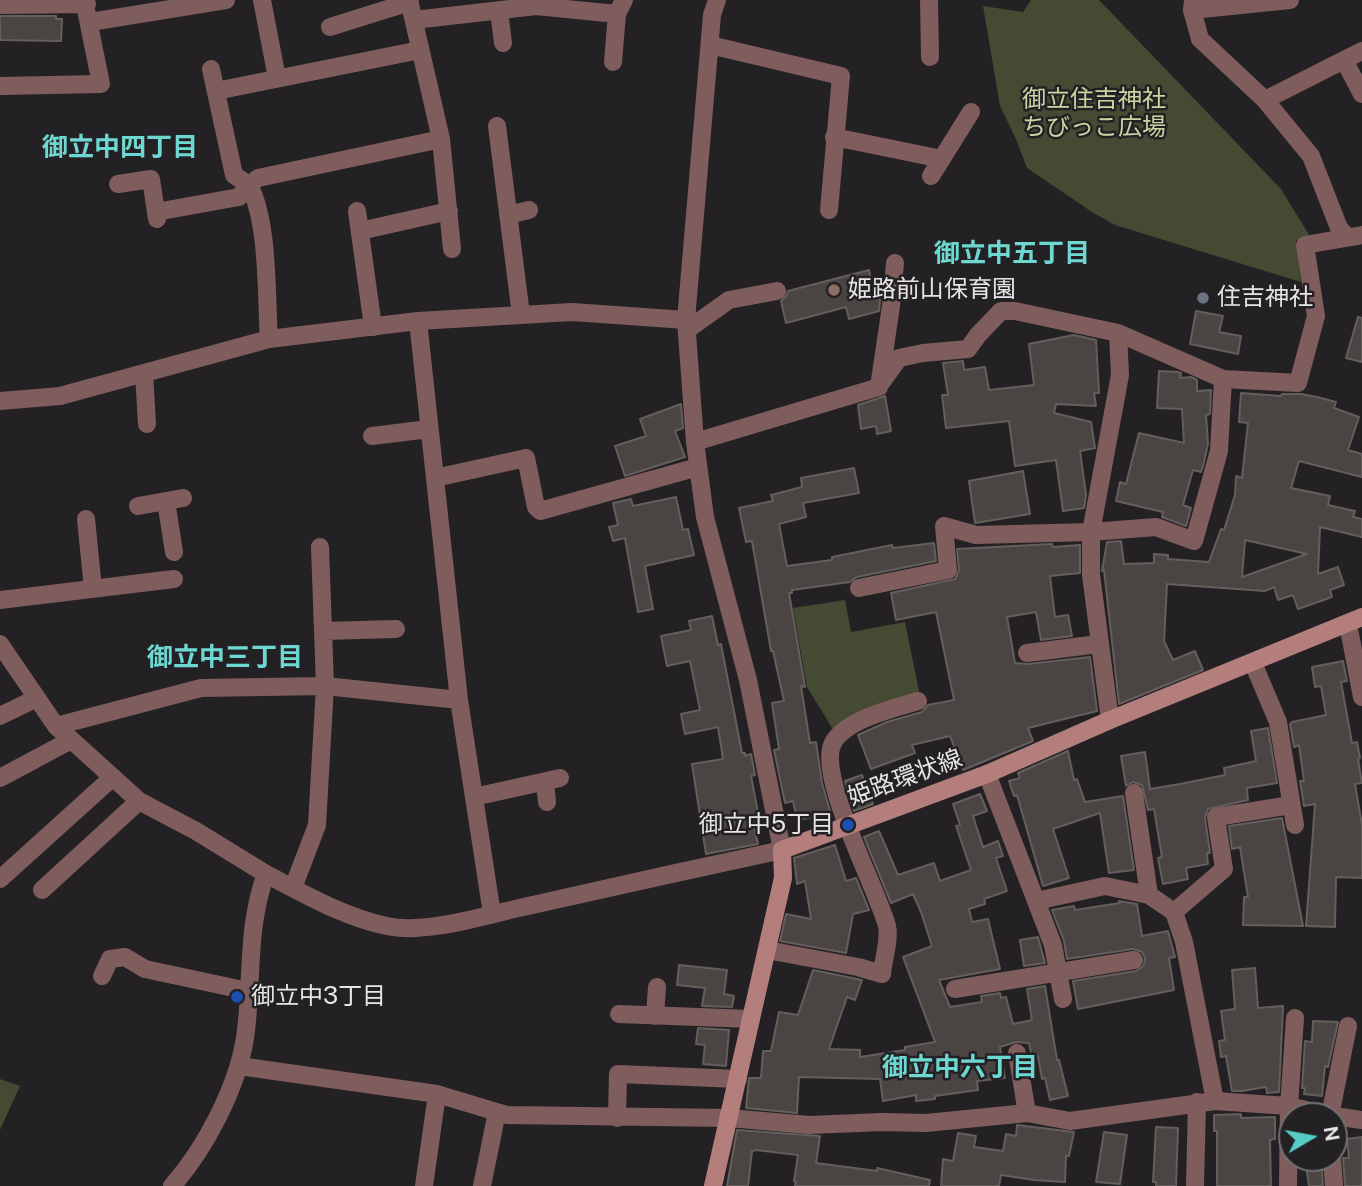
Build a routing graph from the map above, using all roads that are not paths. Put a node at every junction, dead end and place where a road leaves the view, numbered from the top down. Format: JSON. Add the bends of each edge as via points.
{"nodes":[{"id":1,"x":226,"y":0,"type":"edge"},
{"id":2,"x":262,"y":0,"type":"edge"},
{"id":3,"x":717,"y":0,"type":"edge"},
{"id":4,"x":929,"y":0,"type":"edge"},
{"id":5,"x":1290,"y":0,"type":"edge"},
{"id":6,"x":85,"y":2,"type":"edge"},
{"id":7,"x":0,"y":5,"type":"edge"},
{"id":8,"x":1192,"y":5,"type":"edge"},
{"id":9,"x":620,"y":7,"type":"edge"},
{"id":10,"x":411,"y":8,"type":"edge"},
{"id":11,"x":499,"y":11,"type":"junction"},
{"id":12,"x":90,"y":22,"type":"junction"},
{"id":13,"x":330,"y":27,"type":"dead end"},
{"id":14,"x":503,"y":43,"type":"dead end"},
{"id":15,"x":710,"y":45,"type":"junction"},
{"id":16,"x":421,"y":50,"type":"junction"},
{"id":17,"x":1362,"y":51,"type":"edge"},
{"id":18,"x":930,"y":57,"type":"dead end"},
{"id":19,"x":1345,"y":61,"type":"junction"},
{"id":20,"x":613,"y":62,"type":"dead end"},
{"id":21,"x":211,"y":69,"type":"dead end"},
{"id":22,"x":277,"y":78,"type":"junction"},
{"id":23,"x":0,"y":86,"type":"edge"},
{"id":24,"x":216,"y":90,"type":"junction"},
{"id":25,"x":1362,"y":94,"type":"edge"},
{"id":26,"x":1265,"y":100,"type":"junction"},
{"id":27,"x":971,"y":112,"type":"dead end"},
{"id":28,"x":497,"y":126,"type":"dead end"},
{"id":29,"x":834,"y":137,"type":"junction"},
{"id":30,"x":441,"y":139,"type":"junction"},
{"id":31,"x":942,"y":159,"type":"junction"},
{"id":32,"x":931,"y":176,"type":"dead end"},
{"id":33,"x":118,"y":184,"type":"dead end"},
{"id":34,"x":249,"y":185,"type":"junction"},
{"id":35,"x":530,"y":210,"type":"dead end"},
{"id":36,"x":829,"y":210,"type":"dead end"},
{"id":37,"x":357,"y":211,"type":"dead end"},
{"id":38,"x":449,"y":212,"type":"junction"},
{"id":39,"x":508,"y":215,"type":"junction"},
{"id":40,"x":360,"y":231,"type":"junction"},
{"id":41,"x":1354,"y":236,"type":"edge"},
{"id":42,"x":452,"y":249,"type":"dead end"},
{"id":43,"x":895,"y":263,"type":"dead end"},
{"id":44,"x":777,"y":291,"type":"dead end"},
{"id":45,"x":521,"y":315,"type":"junction"},
{"id":46,"x":418,"y":321,"type":"junction"},
{"id":47,"x":686,"y":325,"type":"junction"},
{"id":48,"x":373,"y":327,"type":"junction"},
{"id":49,"x":1118,"y":333,"type":"junction"},
{"id":50,"x":269,"y":339,"type":"junction"},
{"id":51,"x":144,"y":373,"type":"junction"},
{"id":52,"x":1223,"y":379,"type":"junction"},
{"id":53,"x":879,"y":387,"type":"junction"},
{"id":54,"x":0,"y":401,"type":"edge"},
{"id":55,"x":147,"y":424,"type":"dead end"},
{"id":56,"x":429,"y":429,"type":"junction"},
{"id":57,"x":372,"y":436,"type":"dead end"},
{"id":58,"x":695,"y":442,"type":"junction"},
{"id":59,"x":698,"y":467,"type":"junction"},
{"id":60,"x":435,"y":478,"type":"junction"},
{"id":61,"x":138,"y":506,"type":"dead end"},
{"id":62,"x":86,"y":519,"type":"dead end"},
{"id":63,"x":1091,"y":532,"type":"junction"},
{"id":64,"x":320,"y":547,"type":"dead end"},
{"id":65,"x":174,"y":552,"type":"dead end"},
{"id":66,"x":174,"y":579,"type":"dead end"},
{"id":67,"x":859,"y":588,"type":"dead end"},
{"id":68,"x":93,"y":589,"type":"junction"},
{"id":69,"x":0,"y":600,"type":"edge"},
{"id":70,"x":1355,"y":620,"type":"edge"},
{"id":71,"x":396,"y":629,"type":"dead end"},
{"id":72,"x":323,"y":631,"type":"junction"},
{"id":73,"x":0,"y":644,"type":"edge"},
{"id":74,"x":1099,"y":644,"type":"junction"},
{"id":75,"x":1027,"y":653,"type":"dead end"},
{"id":76,"x":1253,"y":663,"type":"junction"},
{"id":77,"x":324,"y":686,"type":"junction"},
{"id":78,"x":1362,"y":697,"type":"edge"},
{"id":79,"x":37,"y":698,"type":"junction"},
{"id":80,"x":459,"y":700,"type":"junction"},
{"id":81,"x":918,"y":701,"type":"dead end"},
{"id":82,"x":0,"y":716,"type":"edge"},
{"id":83,"x":1110,"y":720,"type":"junction"},
{"id":84,"x":56,"y":726,"type":"junction"},
{"id":85,"x":71,"y":740,"type":"junction"},
{"id":86,"x":986,"y":774,"type":"junction"},
{"id":87,"x":0,"y":778,"type":"edge"},
{"id":88,"x":113,"y":778,"type":"junction"},
{"id":89,"x":1134,"y":793,"type":"dead end"},
{"id":90,"x":474,"y":797,"type":"junction"},
{"id":91,"x":139,"y":801,"type":"junction"},
{"id":92,"x":547,"y":802,"type":"dead end"},
{"id":93,"x":1291,"y":805,"type":"junction"},
{"id":94,"x":848,"y":825,"type":"junction"},
{"id":95,"x":1295,"y":825,"type":"dead end"},
{"id":96,"x":782,"y":850,"type":"junction"},
{"id":97,"x":266,"y":874,"type":"junction"},
{"id":98,"x":0,"y":880,"type":"edge"},
{"id":99,"x":293,"y":888,"type":"junction"},
{"id":100,"x":42,"y":890,"type":"dead end"},
{"id":101,"x":1149,"y":895,"type":"junction"},
{"id":102,"x":1036,"y":901,"type":"junction"},
{"id":103,"x":1174,"y":912,"type":"junction"},
{"id":104,"x":492,"y":914,"type":"junction"},
{"id":105,"x":767,"y":950,"type":"junction"},
{"id":106,"x":1134,"y":960,"type":"dead end"},
{"id":107,"x":1058,"y":972,"type":"junction"},
{"id":108,"x":102,"y":976,"type":"dead end"},
{"id":109,"x":657,"y":987,"type":"dead end"},
{"id":110,"x":955,"y":989,"type":"dead end"},
{"id":111,"x":248,"y":990,"type":"junction"},
{"id":112,"x":1063,"y":999,"type":"dead end"},
{"id":113,"x":619,"y":1014,"type":"dead end"},
{"id":114,"x":655,"y":1016,"type":"junction"},
{"id":115,"x":1295,"y":1018,"type":"dead end"},
{"id":116,"x":751,"y":1019,"type":"junction"},
{"id":117,"x":1348,"y":1026,"type":"dead end"},
{"id":118,"x":1017,"y":1053,"type":"dead end"},
{"id":119,"x":239,"y":1066,"type":"junction"},
{"id":120,"x":738,"y":1079,"type":"junction"},
{"id":121,"x":437,"y":1094,"type":"junction"},
{"id":122,"x":1206,"y":1102,"type":"junction"},
{"id":123,"x":1289,"y":1102,"type":"edge"},
{"id":124,"x":1334,"y":1102,"type":"edge"},
{"id":125,"x":1278,"y":1106,"type":"edge"},
{"id":126,"x":497,"y":1112,"type":"junction"},
{"id":127,"x":1027,"y":1113,"type":"junction"},
{"id":128,"x":617,"y":1118,"type":"junction"},
{"id":129,"x":729,"y":1118,"type":"junction"},
{"id":130,"x":172,"y":1186,"type":"edge"},
{"id":131,"x":424,"y":1186,"type":"edge"},
{"id":132,"x":482,"y":1186,"type":"edge"},
{"id":133,"x":713,"y":1186,"type":"edge"},
{"id":134,"x":1195,"y":1186,"type":"edge"}],
"edges":[{"from":1,"to":12,"type":"street"},
{"from":2,"to":22,"type":"street"},
{"from":3,"to":15,"type":"street"},
{"from":4,"to":18,"type":"street"},
{"from":5,"to":8,"type":"street"},
{"from":6,"to":7,"type":"street"},
{"from":6,"to":12,"type":"street"},
{"from":8,"to":26,"type":"street","via":[[1200,39]]},
{"from":9,"to":11,"type":"street","via":[[536,6]]},
{"from":9,"to":20,"type":"street"},
{"from":10,"to":11,"type":"street"},
{"from":10,"to":13,"type":"street"},
{"from":10,"to":16,"type":"street"},
{"from":11,"to":14,"type":"street"},
{"from":12,"to":23,"type":"street","via":[[101,84]]},
{"from":15,"to":29,"type":"street","via":[[841,76]]},
{"from":15,"to":47,"type":"street"},
{"from":16,"to":22,"type":"street"},
{"from":16,"to":30,"type":"street"},
{"from":17,"to":19,"type":"street"},
{"from":19,"to":25,"type":"street"},
{"from":19,"to":26,"type":"street"},
{"from":21,"to":24,"type":"street"},
{"from":22,"to":24,"type":"street"},
{"from":24,"to":34,"type":"street","via":[[233,175]]},
{"from":26,"to":41,"type":"street","via":[[1311,156],[1339,228]]},
{"from":27,"to":31,"type":"street"},
{"from":28,"to":39,"type":"street"},
{"from":29,"to":31,"type":"street"},
{"from":29,"to":36,"type":"street"},
{"from":30,"to":34,"type":"street","via":[[258,178]]},
{"from":30,"to":38,"type":"street"},
{"from":31,"to":32,"type":"street"},
{"from":33,"to":34,"type":"street","via":[[151,179],[157,215],[239,197]]},
{"from":34,"to":50,"type":"street","via":[[263,240]]},
{"from":35,"to":39,"type":"street"},
{"from":37,"to":40,"type":"street"},
{"from":38,"to":40,"type":"street"},
{"from":38,"to":42,"type":"street"},
{"from":39,"to":45,"type":"street"},
{"from":40,"to":48,"type":"street"},
{"from":41,"to":52,"type":"street","via":[[1305,246],[1316,316],[1298,383]]},
{"from":43,"to":53,"type":"street"},
{"from":44,"to":47,"type":"street","via":[[729,300]]},
{"from":45,"to":46,"type":"street"},
{"from":45,"to":47,"type":"street","via":[[572,312]]},
{"from":46,"to":48,"type":"street"},
{"from":46,"to":56,"type":"street"},
{"from":47,"to":58,"type":"street"},
{"from":48,"to":50,"type":"street"},
{"from":49,"to":52,"type":"street"},
{"from":49,"to":53,"type":"street","via":[[1002,311],[968,349],[899,358]]},
{"from":49,"to":63,"type":"street","via":[[1120,375]]},
{"from":50,"to":51,"type":"street"},
{"from":51,"to":54,"type":"street","via":[[61,396]]},
{"from":51,"to":55,"type":"street"},
{"from":52,"to":63,"type":"street","via":[[1219,451],[1194,541],[1156,527]]},
{"from":53,"to":58,"type":"street"},
{"from":56,"to":57,"type":"street"},
{"from":56,"to":60,"type":"street"},
{"from":58,"to":59,"type":"street"},
{"from":59,"to":60,"type":"street","via":[[540,511],[526,458]]},
{"from":59,"to":96,"type":"street","via":[[705,517],[748,680]]},
{"from":60,"to":80,"type":"street"},
{"from":61,"to":65,"type":"street","via":[[175,499]]},
{"from":62,"to":68,"type":"street"},
{"from":63,"to":67,"type":"street","via":[[976,535],[944,526],[948,570]]},
{"from":63,"to":74,"type":"street"},
{"from":64,"to":72,"type":"street"},
{"from":66,"to":68,"type":"street"},
{"from":68,"to":69,"type":"street"},
{"from":70,"to":76,"type":"main road","name":"姫路環状線"},
{"from":70,"to":78,"type":"street"},
{"from":71,"to":72,"type":"street"},
{"from":72,"to":77,"type":"street"},
{"from":73,"to":79,"type":"street"},
{"from":74,"to":75,"type":"street"},
{"from":74,"to":83,"type":"street"},
{"from":76,"to":83,"type":"main road","name":"姫路環状線"},
{"from":76,"to":93,"type":"street","via":[[1278,722]]},
{"from":77,"to":80,"type":"street"},
{"from":77,"to":84,"type":"street","via":[[201,688]]},
{"from":77,"to":99,"type":"street","via":[[317,825]]},
{"from":79,"to":82,"type":"street"},
{"from":79,"to":84,"type":"street"},
{"from":80,"to":90,"type":"street"},
{"from":81,"to":94,"type":"street","via":[[845,728],[833,743],[828,758]]},
{"from":83,"to":86,"type":"main road","name":"姫路環状線"},
{"from":84,"to":85,"type":"street"},
{"from":85,"to":87,"type":"street"},
{"from":85,"to":88,"type":"street"},
{"from":86,"to":94,"type":"main road","name":"姫路環状線"},
{"from":86,"to":102,"type":"street"},
{"from":88,"to":91,"type":"street"},
{"from":88,"to":98,"type":"street"},
{"from":89,"to":101,"type":"street"},
{"from":90,"to":92,"type":"street","via":[[553,780]]},
{"from":90,"to":104,"type":"street"},
{"from":91,"to":97,"type":"street"},
{"from":91,"to":100,"type":"street"},
{"from":93,"to":95,"type":"street"},
{"from":93,"to":103,"type":"street","via":[[1216,817],[1224,870]]},
{"from":94,"to":96,"type":"main road","name":"姫路環状線"},
{"from":94,"to":105,"type":"street","via":[[888,929],[882,974]]},
{"from":96,"to":104,"type":"street"},
{"from":96,"to":105,"type":"main road","via":[[783,878]]},
{"from":97,"to":99,"type":"street"},
{"from":97,"to":111,"type":"street","via":[[253,920]]},
{"from":99,"to":104,"type":"street","via":[[345,912],[408,929]]},
{"from":101,"to":102,"type":"street","via":[[1105,886]]},
{"from":101,"to":103,"type":"street"},
{"from":102,"to":107,"type":"street"},
{"from":103,"to":122,"type":"street","via":[[1184,942]]},
{"from":105,"to":116,"type":"main road"},
{"from":106,"to":107,"type":"street"},
{"from":107,"to":110,"type":"street"},
{"from":107,"to":112,"type":"street"},
{"from":108,"to":111,"type":"street","via":[[110,959],[125,957],[145,969]]},
{"from":109,"to":114,"type":"street"},
{"from":111,"to":119,"type":"street"},
{"from":113,"to":114,"type":"street"},
{"from":114,"to":116,"type":"street"},
{"from":115,"to":123,"type":"street"},
{"from":116,"to":120,"type":"main road"},
{"from":117,"to":124,"type":"street"},
{"from":118,"to":127,"type":"street"},
{"from":119,"to":121,"type":"street"},
{"from":119,"to":130,"type":"street","via":[[199,1150]]},
{"from":120,"to":128,"type":"street","via":[[618,1074]]},
{"from":120,"to":129,"type":"main road"},
{"from":121,"to":126,"type":"street"},
{"from":121,"to":131,"type":"street"},
{"from":122,"to":125,"type":"street"},
{"from":122,"to":127,"type":"street","via":[[1070,1121]]},
{"from":122,"to":134,"type":"street"},
{"from":126,"to":128,"type":"street"},
{"from":126,"to":132,"type":"street"},
{"from":127,"to":129,"type":"street","via":[[926,1124],[809,1125]]},
{"from":128,"to":129,"type":"street"},
{"from":129,"to":133,"type":"main road"}]}
